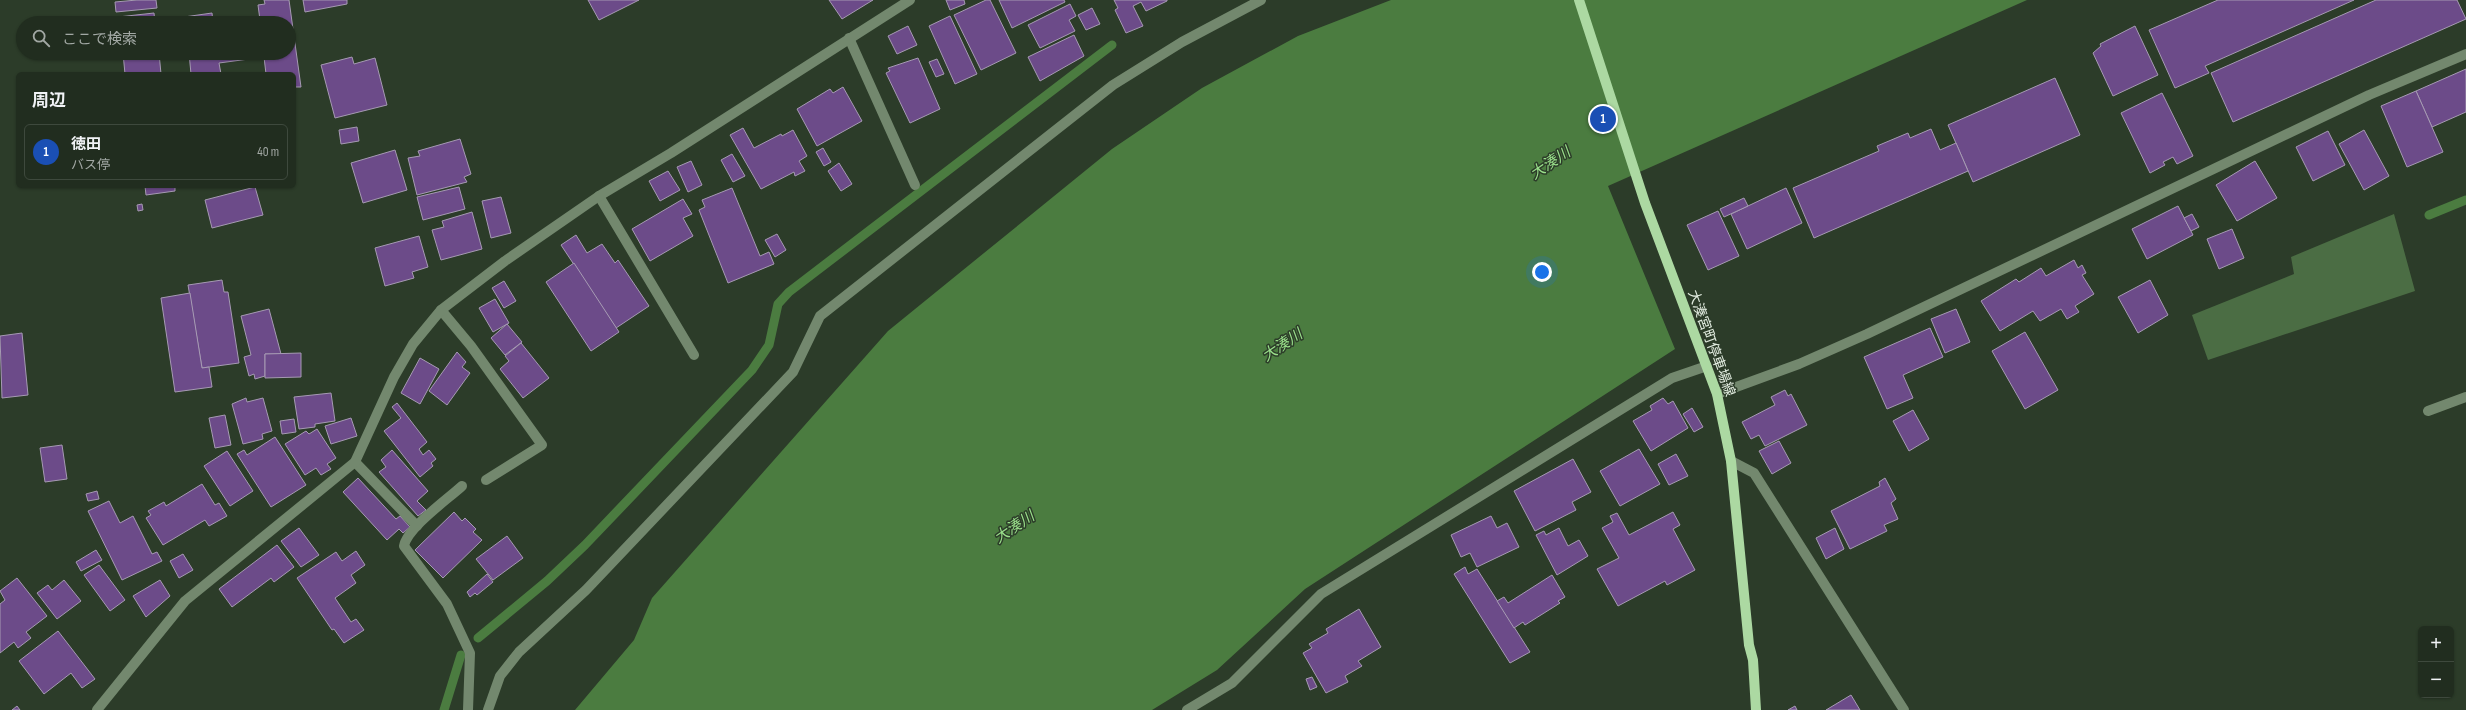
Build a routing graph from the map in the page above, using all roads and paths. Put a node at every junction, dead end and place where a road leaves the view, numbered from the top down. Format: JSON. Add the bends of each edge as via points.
{"nodes":[{"id":1,"x":910,"y":0,"type":"edge"},
{"id":2,"x":1261,"y":0,"type":"edge"},
{"id":3,"x":1579,"y":0,"type":"edge"},
{"id":4,"x":849,"y":38,"type":"junction"},
{"id":5,"x":2466,"y":54,"type":"edge"},
{"id":6,"x":915,"y":185,"type":"dead end"},
{"id":7,"x":599,"y":196,"type":"junction"},
{"id":8,"x":441,"y":310,"type":"junction"},
{"id":9,"x":694,"y":355,"type":"dead end"},
{"id":10,"x":1706,"y":366,"type":"junction"},
{"id":11,"x":1717,"y":394,"type":"junction"},
{"id":12,"x":2466,"y":397,"type":"edge"},
{"id":13,"x":2428,"y":411,"type":"dead end"},
{"id":14,"x":1732,"y":461,"type":"junction"},
{"id":15,"x":355,"y":462,"type":"junction"},
{"id":16,"x":486,"y":480,"type":"dead end"},
{"id":17,"x":462,"y":486,"type":"dead end"},
{"id":18,"x":417,"y":526,"type":"junction"},
{"id":19,"x":97,"y":710,"type":"edge"},
{"id":20,"x":468,"y":710,"type":"edge"},
{"id":21,"x":488,"y":710,"type":"edge"},
{"id":22,"x":1187,"y":710,"type":"edge"},
{"id":23,"x":1756,"y":710,"type":"edge"},
{"id":24,"x":1904,"y":710,"type":"edge"}],
"edges":[{"from":1,"to":4,"type":"street"},
{"from":2,"to":21,"type":"street","via":[[1182,42],[1113,85],[820,316],[793,372],[586,590],[520,652],[500,676]]},
{"from":3,"to":10,"type":"main road","name":"大湊宮町停車場線","via":[[1645,203]]},
{"from":4,"to":6,"type":"street"},
{"from":4,"to":7,"type":"street","via":[[671,153]]},
{"from":5,"to":11,"type":"street","via":[[2369,96],[1867,334],[1799,364]]},
{"from":7,"to":8,"type":"street","via":[[505,261]]},
{"from":7,"to":9,"type":"street"},
{"from":8,"to":15,"type":"street","via":[[413,344],[394,377]]},
{"from":8,"to":16,"type":"street","via":[[471,346],[542,445]]},
{"from":10,"to":11,"type":"main road","name":"大湊宮町停車場線"},
{"from":10,"to":22,"type":"street","via":[[1672,378],[1321,594],[1232,683]]},
{"from":11,"to":14,"type":"main road","name":"大湊宮町停車場線"},
{"from":12,"to":13,"type":"street"},
{"from":14,"to":23,"type":"main road","name":"大湊宮町停車場線"},
{"from":14,"to":24,"type":"street","via":[[1754,473]]},
{"from":15,"to":18,"type":"street"},
{"from":15,"to":19,"type":"street","via":[[185,601]]},
{"from":17,"to":18,"type":"street"},
{"from":18,"to":20,"type":"street","via":[[408,536],[404,546],[447,604],[470,653]]}]}
